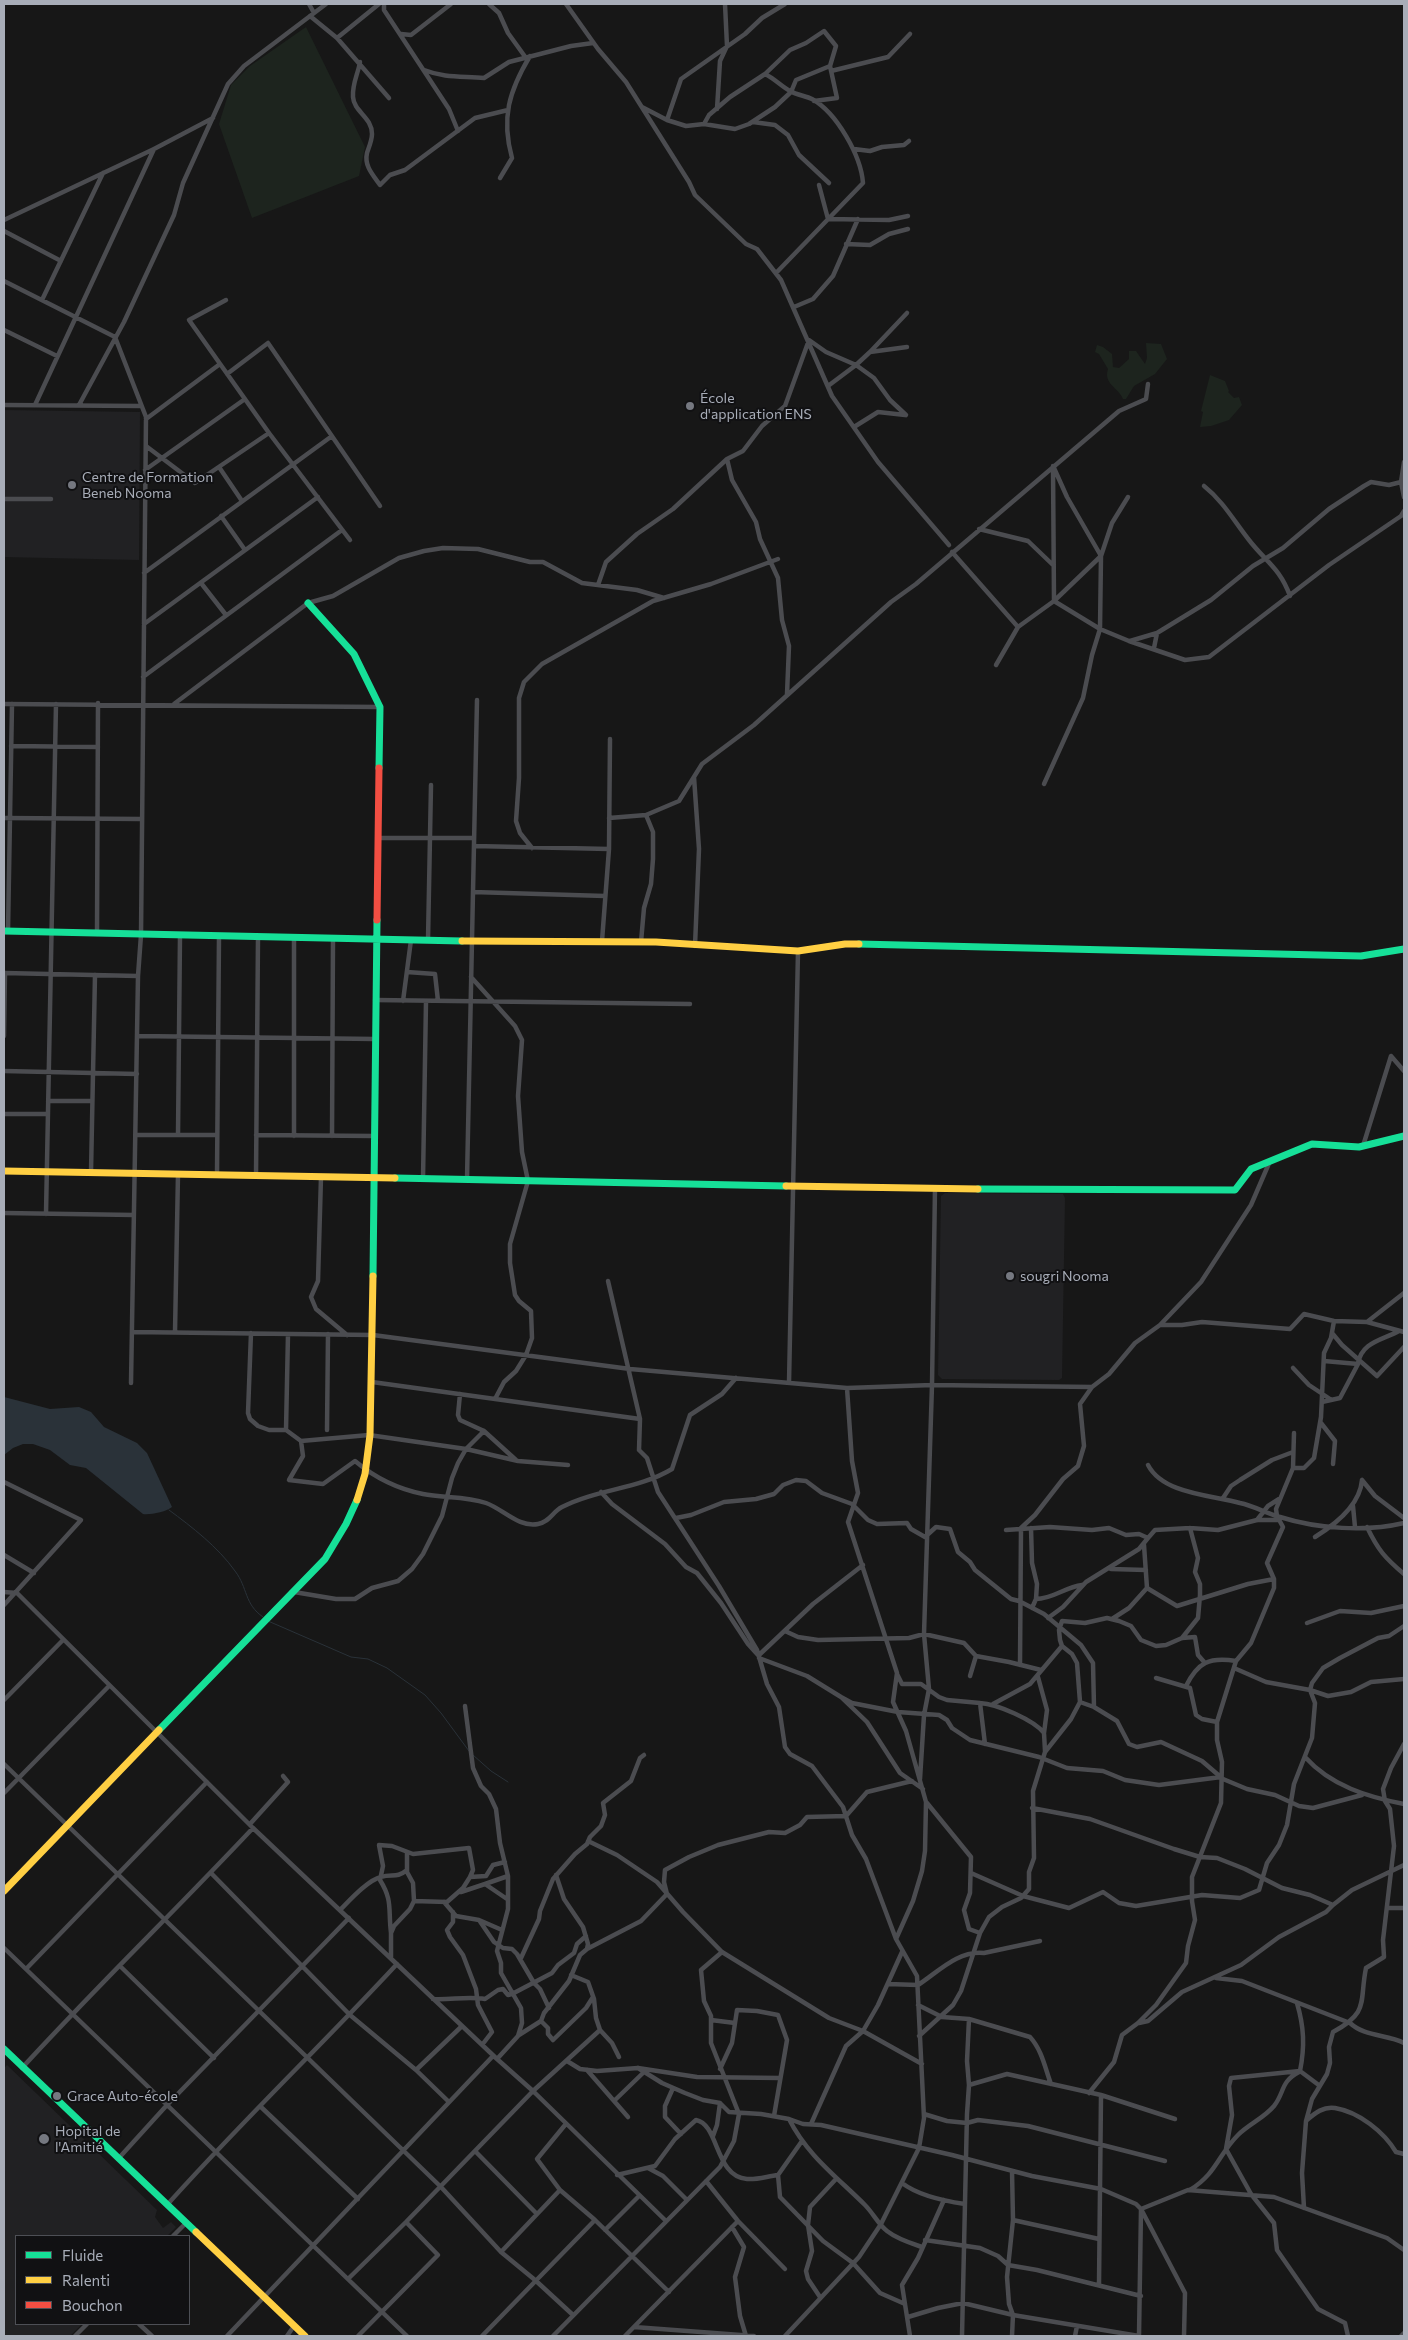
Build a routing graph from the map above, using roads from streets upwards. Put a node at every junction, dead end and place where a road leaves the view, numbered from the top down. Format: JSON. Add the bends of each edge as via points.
{"nodes":[{"id":1,"x":309,"y":4,"type":"edge"},
{"id":2,"x":326,"y":4,"type":"edge"},
{"id":3,"x":379,"y":4,"type":"edge"},
{"id":4,"x":384,"y":4,"type":"edge"},
{"id":5,"x":451,"y":4,"type":"edge"},
{"id":6,"x":489,"y":4,"type":"edge"},
{"id":7,"x":566,"y":4,"type":"edge"},
{"id":8,"x":725,"y":4,"type":"edge"},
{"id":9,"x":786,"y":4,"type":"edge"},
{"id":10,"x":312,"y":14,"type":"junction"},
{"id":11,"x":401,"y":34,"type":"junction"},
{"id":12,"x":910,"y":34,"type":"dead end"},
{"id":13,"x":337,"y":38,"type":"junction"},
{"id":14,"x":593,"y":43,"type":"junction"},
{"id":15,"x":727,"y":46,"type":"junction"},
{"id":16,"x":528,"y":57,"type":"junction"},
{"id":17,"x":360,"y":62,"type":"junction"},
{"id":18,"x":831,"y":68,"type":"junction"},
{"id":19,"x":424,"y":70,"type":"junction"},
{"id":20,"x":765,"y":74,"type":"junction"},
{"id":21,"x":791,"y":92,"type":"junction"},
{"id":22,"x":389,"y":98,"type":"dead end"},
{"id":23,"x":814,"y":101,"type":"junction"},
{"id":24,"x":641,"y":106,"type":"junction"},
{"id":25,"x":716,"y":109,"type":"junction"},
{"id":26,"x":508,"y":110,"type":"junction"},
{"id":27,"x":213,"y":118,"type":"junction"},
{"id":28,"x":667,"y":120,"type":"junction"},
{"id":29,"x":753,"y":122,"type":"junction"},
{"id":30,"x":704,"y":124,"type":"junction"},
{"id":31,"x":458,"y":131,"type":"junction"},
{"id":32,"x":909,"y":142,"type":"dead end"},
{"id":33,"x":154,"y":149,"type":"junction"},
{"id":34,"x":854,"y":149,"type":"junction"},
{"id":35,"x":103,"y":173,"type":"junction"},
{"id":36,"x":500,"y":178,"type":"dead end"},
{"id":37,"x":829,"y":183,"type":"dead end"},
{"id":38,"x":819,"y":185,"type":"dead end"},
{"id":39,"x":908,"y":216,"type":"dead end"},
{"id":40,"x":828,"y":219,"type":"junction"},
{"id":41,"x":858,"y":219,"type":"junction"},
{"id":42,"x":4,"y":220,"type":"edge"},
{"id":43,"x":908,"y":229,"type":"dead end"},
{"id":44,"x":4,"y":231,"type":"edge"},
{"id":45,"x":846,"y":244,"type":"junction"},
{"id":46,"x":61,"y":261,"type":"junction"},
{"id":47,"x":776,"y":273,"type":"junction"},
{"id":48,"x":4,"y":281,"type":"edge"},
{"id":49,"x":42,"y":300,"type":"junction"},
{"id":50,"x":226,"y":300,"type":"dead end"},
{"id":51,"x":794,"y":307,"type":"junction"},
{"id":52,"x":907,"y":313,"type":"dead end"},
{"id":53,"x":75,"y":317,"type":"junction"},
{"id":54,"x":4,"y":330,"type":"edge"},
{"id":55,"x":116,"y":337,"type":"junction"},
{"id":56,"x":809,"y":340,"type":"junction"},
{"id":57,"x":907,"y":347,"type":"dead end"},
{"id":58,"x":870,"y":352,"type":"junction"},
{"id":59,"x":57,"y":356,"type":"junction"},
{"id":60,"x":220,"y":364,"type":"junction"},
{"id":61,"x":856,"y":365,"type":"junction"},
{"id":62,"x":227,"y":374,"type":"junction"},
{"id":63,"x":1148,"y":384,"type":"dead end"},
{"id":64,"x":828,"y":386,"type":"junction"},
{"id":65,"x":245,"y":399,"type":"junction"},
{"id":66,"x":4,"y":405,"type":"edge"},
{"id":67,"x":35,"y":405,"type":"junction"},
{"id":68,"x":79,"y":405,"type":"junction"},
{"id":69,"x":141,"y":406,"type":"junction"},
{"id":70,"x":146,"y":419,"type":"junction"},
{"id":71,"x":854,"y":427,"type":"junction"},
{"id":72,"x":269,"y":432,"type":"junction"},
{"id":73,"x":332,"y":436,"type":"junction"},
{"id":74,"x":145,"y":446,"type":"junction"},
{"id":75,"x":161,"y":459,"type":"junction"},
{"id":76,"x":727,"y":459,"type":"junction"},
{"id":77,"x":1404,"y":462,"type":"edge"},
{"id":78,"x":293,"y":464,"type":"junction"},
{"id":79,"x":1053,"y":466,"type":"junction"},
{"id":80,"x":219,"y":467,"type":"junction"},
{"id":81,"x":145,"y":470,"type":"junction"},
{"id":82,"x":1401,"y":482,"type":"junction"},
{"id":83,"x":1204,"y":486,"type":"dead end"},
{"id":84,"x":318,"y":497,"type":"junction"},
{"id":85,"x":1128,"y":497,"type":"dead end"},
{"id":86,"x":1404,"y":497,"type":"edge"},
{"id":87,"x":4,"y":499,"type":"edge"},
{"id":88,"x":51,"y":499,"type":"dead end"},
{"id":89,"x":242,"y":501,"type":"junction"},
{"id":90,"x":380,"y":506,"type":"dead end"},
{"id":91,"x":1404,"y":511,"type":"edge"},
{"id":92,"x":221,"y":516,"type":"junction"},
{"id":93,"x":979,"y":529,"type":"junction"},
{"id":94,"x":342,"y":530,"type":"junction"},
{"id":95,"x":350,"y":540,"type":"dead end"},
{"id":96,"x":949,"y":545,"type":"dead end"},
{"id":97,"x":246,"y":550,"type":"junction"},
{"id":98,"x":952,"y":552,"type":"junction"},
{"id":99,"x":1101,"y":556,"type":"junction"},
{"id":100,"x":778,"y":558,"type":"dead end"},
{"id":101,"x":1267,"y":558,"type":"junction"},
{"id":102,"x":770,"y":561,"type":"junction"},
{"id":103,"x":1053,"y":565,"type":"junction"},
{"id":104,"x":144,"y":573,"type":"junction"},
{"id":105,"x":201,"y":583,"type":"junction"},
{"id":106,"x":598,"y":585,"type":"junction"},
{"id":107,"x":1290,"y":596,"type":"junction"},
{"id":108,"x":664,"y":598,"type":"junction"},
{"id":109,"x":1054,"y":601,"type":"junction"},
{"id":110,"x":308,"y":603,"type":"junction"},
{"id":111,"x":226,"y":615,"type":"junction"},
{"id":112,"x":144,"y":624,"type":"junction"},
{"id":113,"x":1018,"y":628,"type":"junction"},
{"id":114,"x":1100,"y":629,"type":"junction"},
{"id":115,"x":1157,"y":633,"type":"junction"},
{"id":116,"x":1129,"y":641,"type":"junction"},
{"id":117,"x":1154,"y":648,"type":"junction"},
{"id":118,"x":996,"y":665,"type":"dead end"},
{"id":119,"x":143,"y":676,"type":"junction"},
{"id":120,"x":787,"y":694,"type":"junction"},
{"id":121,"x":477,"y":700,"type":"dead end"},
{"id":122,"x":4,"y":704,"type":"edge"},
{"id":123,"x":12,"y":704,"type":"junction"},
{"id":124,"x":56,"y":704,"type":"junction"},
{"id":125,"x":98,"y":704,"type":"junction"},
{"id":126,"x":143,"y":704,"type":"junction"},
{"id":127,"x":174,"y":704,"type":"junction"},
{"id":128,"x":380,"y":706,"type":"junction"},
{"id":129,"x":610,"y":739,"type":"dead end"},
{"id":130,"x":11,"y":746,"type":"junction"},
{"id":131,"x":56,"y":747,"type":"junction"},
{"id":132,"x":98,"y":747,"type":"junction"},
{"id":133,"x":694,"y":777,"type":"junction"},
{"id":134,"x":1044,"y":784,"type":"dead end"},
{"id":135,"x":431,"y":785,"type":"dead end"},
{"id":136,"x":646,"y":815,"type":"junction"},
{"id":137,"x":7,"y":818,"type":"edge"},
{"id":138,"x":54,"y":818,"type":"junction"},
{"id":139,"x":609,"y":818,"type":"junction"},
{"id":140,"x":97,"y":819,"type":"junction"},
{"id":141,"x":141,"y":819,"type":"junction"},
{"id":142,"x":377,"y":838,"type":"junction"},
{"id":143,"x":430,"y":838,"type":"junction"},
{"id":144,"x":474,"y":838,"type":"junction"},
{"id":145,"x":474,"y":846,"type":"junction"},
{"id":146,"x":532,"y":848,"type":"junction"},
{"id":147,"x":609,"y":849,"type":"junction"},
{"id":148,"x":473,"y":892,"type":"junction"},
{"id":149,"x":605,"y":896,"type":"junction"},
{"id":150,"x":6,"y":931,"type":"edge"},
{"id":151,"x":52,"y":932,"type":"junction"},
{"id":152,"x":97,"y":934,"type":"junction"},
{"id":153,"x":141,"y":935,"type":"junction"},
{"id":154,"x":180,"y":936,"type":"junction"},
{"id":155,"x":219,"y":936,"type":"junction"},
{"id":156,"x":258,"y":937,"type":"junction"},
{"id":157,"x":294,"y":938,"type":"junction"},
{"id":158,"x":333,"y":938,"type":"junction"},
{"id":159,"x":376,"y":939,"type":"junction"},
{"id":160,"x":411,"y":940,"type":"junction"},
{"id":161,"x":428,"y":940,"type":"junction"},
{"id":162,"x":472,"y":941,"type":"junction"},
{"id":163,"x":602,"y":941,"type":"junction"},
{"id":164,"x":641,"y":942,"type":"junction"},
{"id":165,"x":695,"y":946,"type":"junction"},
{"id":166,"x":1404,"y":949,"type":"edge"},
{"id":167,"x":798,"y":951,"type":"junction"},
{"id":168,"x":407,"y":972,"type":"junction"},
{"id":169,"x":4,"y":973,"type":"edge"},
{"id":170,"x":51,"y":974,"type":"junction"},
{"id":171,"x":95,"y":975,"type":"junction"},
{"id":172,"x":138,"y":976,"type":"junction"},
{"id":173,"x":471,"y":978,"type":"junction"},
{"id":174,"x":375,"y":1000,"type":"junction"},
{"id":175,"x":403,"y":1001,"type":"junction"},
{"id":176,"x":426,"y":1001,"type":"junction"},
{"id":177,"x":438,"y":1001,"type":"junction"},
{"id":178,"x":471,"y":1002,"type":"junction"},
{"id":179,"x":496,"y":1002,"type":"junction"},
{"id":180,"x":690,"y":1004,"type":"dead end"},
{"id":181,"x":4,"y":1036,"type":"edge"},
{"id":182,"x":137,"y":1036,"type":"junction"},
{"id":183,"x":180,"y":1037,"type":"junction"},
{"id":184,"x":218,"y":1037,"type":"junction"},
{"id":185,"x":257,"y":1038,"type":"junction"},
{"id":186,"x":294,"y":1038,"type":"junction"},
{"id":187,"x":332,"y":1038,"type":"junction"},
{"id":188,"x":375,"y":1039,"type":"junction"},
{"id":189,"x":4,"y":1071,"type":"edge"},
{"id":190,"x":1404,"y":1071,"type":"edge"},
{"id":191,"x":49,"y":1072,"type":"junction"},
{"id":192,"x":93,"y":1073,"type":"junction"},
{"id":193,"x":136,"y":1074,"type":"junction"},
{"id":194,"x":48,"y":1101,"type":"junction"},
{"id":195,"x":92,"y":1101,"type":"junction"},
{"id":196,"x":4,"y":1114,"type":"edge"},
{"id":197,"x":48,"y":1114,"type":"junction"},
{"id":198,"x":136,"y":1135,"type":"junction"},
{"id":199,"x":178,"y":1135,"type":"junction"},
{"id":200,"x":217,"y":1135,"type":"junction"},
{"id":201,"x":256,"y":1136,"type":"junction"},
{"id":202,"x":294,"y":1136,"type":"junction"},
{"id":203,"x":332,"y":1136,"type":"junction"},
{"id":204,"x":374,"y":1136,"type":"junction"},
{"id":205,"x":1404,"y":1136,"type":"edge"},
{"id":206,"x":1362,"y":1146,"type":"junction"},
{"id":207,"x":1270,"y":1161,"type":"junction"},
{"id":208,"x":4,"y":1171,"type":"edge"},
{"id":209,"x":47,"y":1172,"type":"junction"},
{"id":210,"x":91,"y":1172,"type":"junction"},
{"id":211,"x":135,"y":1173,"type":"junction"},
{"id":212,"x":178,"y":1174,"type":"junction"},
{"id":213,"x":217,"y":1174,"type":"junction"},
{"id":214,"x":256,"y":1176,"type":"junction"},
{"id":215,"x":321,"y":1177,"type":"junction"},
{"id":216,"x":374,"y":1178,"type":"junction"},
{"id":217,"x":423,"y":1179,"type":"junction"},
{"id":218,"x":468,"y":1179,"type":"junction"},
{"id":219,"x":528,"y":1180,"type":"junction"},
{"id":220,"x":794,"y":1186,"type":"junction"},
{"id":221,"x":934,"y":1188,"type":"junction"},
{"id":222,"x":4,"y":1213,"type":"edge"},
{"id":223,"x":46,"y":1214,"type":"junction"},
{"id":224,"x":134,"y":1215,"type":"junction"},
{"id":225,"x":608,"y":1281,"type":"dead end"},
{"id":226,"x":1404,"y":1293,"type":"edge"},
{"id":227,"x":1334,"y":1321,"type":"junction"},
{"id":228,"x":1367,"y":1322,"type":"junction"},
{"id":229,"x":1160,"y":1325,"type":"junction"},
{"id":230,"x":132,"y":1332,"type":"junction"},
{"id":231,"x":175,"y":1332,"type":"junction"},
{"id":232,"x":1402,"y":1332,"type":"edge"},
{"id":233,"x":250,"y":1333,"type":"junction"},
{"id":234,"x":1332,"y":1333,"type":"junction"},
{"id":235,"x":288,"y":1334,"type":"junction"},
{"id":236,"x":328,"y":1334,"type":"junction"},
{"id":237,"x":347,"y":1335,"type":"junction"},
{"id":238,"x":373,"y":1335,"type":"junction"},
{"id":239,"x":1404,"y":1347,"type":"edge"},
{"id":240,"x":526,"y":1355,"type":"junction"},
{"id":241,"x":1324,"y":1360,"type":"junction"},
{"id":242,"x":1358,"y":1361,"type":"junction"},
{"id":243,"x":1293,"y":1368,"type":"dead end"},
{"id":244,"x":630,"y":1369,"type":"junction"},
{"id":245,"x":736,"y":1378,"type":"junction"},
{"id":246,"x":372,"y":1382,"type":"junction"},
{"id":247,"x":131,"y":1383,"type":"dead end"},
{"id":248,"x":789,"y":1383,"type":"junction"},
{"id":249,"x":932,"y":1385,"type":"junction"},
{"id":250,"x":1092,"y":1387,"type":"junction"},
{"id":251,"x":847,"y":1388,"type":"junction"},
{"id":252,"x":460,"y":1394,"type":"junction"},
{"id":253,"x":1321,"y":1394,"type":"junction"},
{"id":254,"x":495,"y":1399,"type":"junction"},
{"id":255,"x":1330,"y":1399,"type":"junction"},
{"id":256,"x":1322,"y":1402,"type":"junction"},
{"id":257,"x":640,"y":1419,"type":"junction"},
{"id":258,"x":1320,"y":1421,"type":"junction"},
{"id":259,"x":286,"y":1430,"type":"junction"},
{"id":260,"x":327,"y":1430,"type":"dead end"},
{"id":261,"x":484,"y":1431,"type":"junction"},
{"id":262,"x":1294,"y":1434,"type":"dead end"},
{"id":263,"x":369,"y":1435,"type":"junction"},
{"id":264,"x":301,"y":1441,"type":"junction"},
{"id":265,"x":466,"y":1450,"type":"junction"},
{"id":266,"x":1293,"y":1452,"type":"junction"},
{"id":267,"x":518,"y":1462,"type":"junction"},
{"id":268,"x":1148,"y":1464,"type":"dead end"},
{"id":269,"x":1333,"y":1464,"type":"dead end"},
{"id":270,"x":568,"y":1465,"type":"dead end"},
{"id":271,"x":1293,"y":1468,"type":"junction"},
{"id":272,"x":366,"y":1470,"type":"junction"},
{"id":273,"x":654,"y":1480,"type":"junction"},
{"id":274,"x":4,"y":1482,"type":"edge"},
{"id":275,"x":601,"y":1492,"type":"junction"},
{"id":276,"x":448,"y":1496,"type":"junction"},
{"id":277,"x":1222,"y":1498,"type":"junction"},
{"id":278,"x":1280,"y":1498,"type":"junction"},
{"id":279,"x":854,"y":1505,"type":"junction"},
{"id":280,"x":1353,"y":1506,"type":"junction"},
{"id":281,"x":1264,"y":1511,"type":"junction"},
{"id":282,"x":1277,"y":1516,"type":"junction"},
{"id":283,"x":676,"y":1518,"type":"junction"},
{"id":284,"x":1404,"y":1518,"type":"edge"},
{"id":285,"x":1257,"y":1520,"type":"junction"},
{"id":286,"x":1404,"y":1523,"type":"edge"},
{"id":287,"x":1330,"y":1526,"type":"junction"},
{"id":288,"x":1354,"y":1527,"type":"junction"},
{"id":289,"x":1367,"y":1527,"type":"junction"},
{"id":290,"x":1020,"y":1528,"type":"junction"},
{"id":291,"x":1031,"y":1528,"type":"junction"},
{"id":292,"x":1190,"y":1528,"type":"junction"},
{"id":293,"x":1006,"y":1530,"type":"dead end"},
{"id":294,"x":928,"y":1537,"type":"junction"},
{"id":295,"x":1315,"y":1537,"type":"dead end"},
{"id":296,"x":1148,"y":1538,"type":"junction"},
{"id":297,"x":1144,"y":1545,"type":"junction"},
{"id":298,"x":4,"y":1555,"type":"edge"},
{"id":299,"x":863,"y":1566,"type":"junction"},
{"id":300,"x":1109,"y":1569,"type":"junction"},
{"id":301,"x":1146,"y":1570,"type":"junction"},
{"id":302,"x":34,"y":1573,"type":"junction"},
{"id":303,"x":1404,"y":1574,"type":"edge"},
{"id":304,"x":1274,"y":1579,"type":"junction"},
{"id":305,"x":1083,"y":1585,"type":"junction"},
{"id":306,"x":1147,"y":1588,"type":"junction"},
{"id":307,"x":4,"y":1592,"type":"edge"},
{"id":308,"x":294,"y":1592,"type":"junction"},
{"id":309,"x":17,"y":1593,"type":"junction"},
{"id":310,"x":1036,"y":1599,"type":"junction"},
{"id":311,"x":1199,"y":1600,"type":"junction"},
{"id":312,"x":1019,"y":1601,"type":"junction"},
{"id":313,"x":4,"y":1606,"type":"edge"},
{"id":314,"x":1404,"y":1606,"type":"edge"},
{"id":315,"x":1032,"y":1608,"type":"junction"},
{"id":316,"x":1048,"y":1618,"type":"junction"},
{"id":317,"x":1112,"y":1619,"type":"junction"},
{"id":318,"x":1307,"y":1623,"type":"dead end"},
{"id":319,"x":1404,"y":1626,"type":"edge"},
{"id":320,"x":1059,"y":1627,"type":"junction"},
{"id":321,"x":785,"y":1631,"type":"junction"},
{"id":322,"x":924,"y":1634,"type":"junction"},
{"id":323,"x":885,"y":1637,"type":"junction"},
{"id":324,"x":1182,"y":1638,"type":"junction"},
{"id":325,"x":64,"y":1640,"type":"junction"},
{"id":326,"x":1062,"y":1646,"type":"junction"},
{"id":327,"x":759,"y":1656,"type":"junction"},
{"id":328,"x":976,"y":1656,"type":"junction"},
{"id":329,"x":1236,"y":1661,"type":"junction"},
{"id":330,"x":1206,"y":1663,"type":"junction"},
{"id":331,"x":1020,"y":1665,"type":"junction"},
{"id":332,"x":1234,"y":1668,"type":"junction"},
{"id":333,"x":1041,"y":1670,"type":"junction"},
{"id":334,"x":896,"y":1673,"type":"junction"},
{"id":335,"x":970,"y":1676,"type":"dead end"},
{"id":336,"x":1038,"y":1677,"type":"junction"},
{"id":337,"x":1156,"y":1678,"type":"dead end"},
{"id":338,"x":1404,"y":1679,"type":"edge"},
{"id":339,"x":109,"y":1686,"type":"junction"},
{"id":340,"x":1186,"y":1686,"type":"junction"},
{"id":341,"x":929,"y":1689,"type":"junction"},
{"id":342,"x":1310,"y":1690,"type":"junction"},
{"id":343,"x":841,"y":1698,"type":"junction"},
{"id":344,"x":4,"y":1700,"type":"edge"},
{"id":345,"x":1080,"y":1702,"type":"junction"},
{"id":346,"x":980,"y":1703,"type":"junction"},
{"id":347,"x":993,"y":1704,"type":"junction"},
{"id":348,"x":465,"y":1706,"type":"dead end"},
{"id":349,"x":1094,"y":1707,"type":"junction"},
{"id":350,"x":898,"y":1712,"type":"junction"},
{"id":351,"x":924,"y":1715,"type":"junction"},
{"id":352,"x":1217,"y":1722,"type":"junction"},
{"id":353,"x":1044,"y":1733,"type":"junction"},
{"id":354,"x":157,"y":1734,"type":"junction"},
{"id":355,"x":985,"y":1744,"type":"junction"},
{"id":356,"x":1404,"y":1744,"type":"edge"},
{"id":357,"x":1045,"y":1752,"type":"junction"},
{"id":358,"x":644,"y":1755,"type":"dead end"},
{"id":359,"x":1305,"y":1757,"type":"junction"},
{"id":360,"x":1042,"y":1758,"type":"junction"},
{"id":361,"x":4,"y":1764,"type":"edge"},
{"id":362,"x":283,"y":1776,"type":"dead end"},
{"id":363,"x":1221,"y":1777,"type":"junction"},
{"id":364,"x":19,"y":1778,"type":"junction"},
{"id":365,"x":920,"y":1779,"type":"junction"},
{"id":366,"x":912,"y":1781,"type":"junction"},
{"id":367,"x":207,"y":1782,"type":"junction"},
{"id":368,"x":923,"y":1789,"type":"junction"},
{"id":369,"x":4,"y":1793,"type":"edge"},
{"id":370,"x":1362,"y":1795,"type":"junction"},
{"id":371,"x":1384,"y":1801,"type":"junction"},
{"id":372,"x":926,"y":1802,"type":"junction"},
{"id":373,"x":1290,"y":1803,"type":"junction"},
{"id":374,"x":1404,"y":1804,"type":"edge"},
{"id":375,"x":1032,"y":1808,"type":"junction"},
{"id":376,"x":846,"y":1816,"type":"junction"},
{"id":377,"x":68,"y":1826,"type":"junction"},
{"id":378,"x":251,"y":1826,"type":"junction"},
{"id":379,"x":588,"y":1841,"type":"junction"},
{"id":380,"x":407,"y":1853,"type":"junction"},
{"id":381,"x":1200,"y":1857,"type":"junction"},
{"id":382,"x":505,"y":1862,"type":"junction"},
{"id":383,"x":1404,"y":1865,"type":"edge"},
{"id":384,"x":407,"y":1870,"type":"junction"},
{"id":385,"x":1392,"y":1872,"type":"junction"},
{"id":386,"x":211,"y":1873,"type":"junction"},
{"id":387,"x":971,"y":1873,"type":"junction"},
{"id":388,"x":117,"y":1874,"type":"junction"},
{"id":389,"x":556,"y":1874,"type":"junction"},
{"id":390,"x":508,"y":1876,"type":"junction"},
{"id":391,"x":381,"y":1877,"type":"junction"},
{"id":392,"x":470,"y":1878,"type":"junction"},
{"id":393,"x":1263,"y":1878,"type":"junction"},
{"id":394,"x":485,"y":1884,"type":"junction"},
{"id":395,"x":4,"y":1891,"type":"edge"},
{"id":396,"x":460,"y":1892,"type":"junction"},
{"id":397,"x":667,"y":1894,"type":"junction"},
{"id":398,"x":1023,"y":1896,"type":"junction"},
{"id":399,"x":1192,"y":1897,"type":"junction"},
{"id":400,"x":507,"y":1899,"type":"junction"},
{"id":401,"x":414,"y":1901,"type":"junction"},
{"id":402,"x":444,"y":1902,"type":"junction"},
{"id":403,"x":1333,"y":1905,"type":"junction"},
{"id":404,"x":1388,"y":1908,"type":"junction"},
{"id":405,"x":1404,"y":1908,"type":"edge"},
{"id":406,"x":340,"y":1910,"type":"junction"},
{"id":407,"x":453,"y":1912,"type":"junction"},
{"id":408,"x":349,"y":1918,"type":"junction"},
{"id":409,"x":165,"y":1920,"type":"junction"},
{"id":410,"x":480,"y":1920,"type":"junction"},
{"id":411,"x":502,"y":1930,"type":"junction"},
{"id":412,"x":391,"y":1933,"type":"junction"},
{"id":413,"x":980,"y":1933,"type":"junction"},
{"id":414,"x":586,"y":1936,"type":"junction"},
{"id":415,"x":896,"y":1939,"type":"junction"},
{"id":416,"x":1040,"y":1941,"type":"dead end"},
{"id":417,"x":499,"y":1946,"type":"junction"},
{"id":418,"x":4,"y":1948,"type":"edge"},
{"id":419,"x":587,"y":1949,"type":"junction"},
{"id":420,"x":722,"y":1952,"type":"junction"},
{"id":421,"x":902,"y":1952,"type":"junction"},
{"id":422,"x":976,"y":1952,"type":"junction"},
{"id":423,"x":391,"y":1958,"type":"junction"},
{"id":424,"x":521,"y":1958,"type":"junction"},
{"id":425,"x":397,"y":1964,"type":"junction"},
{"id":426,"x":120,"y":1966,"type":"junction"},
{"id":427,"x":301,"y":1967,"type":"junction"},
{"id":428,"x":26,"y":1969,"type":"junction"},
{"id":429,"x":571,"y":1975,"type":"junction"},
{"id":430,"x":1216,"y":1978,"type":"junction"},
{"id":431,"x":534,"y":1983,"type":"junction"},
{"id":432,"x":888,"y":1984,"type":"junction"},
{"id":433,"x":918,"y":1985,"type":"junction"},
{"id":434,"x":512,"y":1994,"type":"junction"},
{"id":435,"x":593,"y":1996,"type":"junction"},
{"id":436,"x":476,"y":1997,"type":"junction"},
{"id":437,"x":434,"y":1999,"type":"junction"},
{"id":438,"x":1297,"y":2003,"type":"junction"},
{"id":439,"x":918,"y":2005,"type":"junction"},
{"id":440,"x":549,"y":2008,"type":"junction"},
{"id":441,"x":260,"y":2011,"type":"junction"},
{"id":442,"x":72,"y":2013,"type":"junction"},
{"id":443,"x":350,"y":2015,"type":"junction"},
{"id":444,"x":942,"y":2017,"type":"junction"},
{"id":445,"x":969,"y":2019,"type":"junction"},
{"id":446,"x":711,"y":2020,"type":"junction"},
{"id":447,"x":541,"y":2021,"type":"junction"},
{"id":448,"x":735,"y":2023,"type":"junction"},
{"id":449,"x":1138,"y":2023,"type":"junction"},
{"id":450,"x":1350,"y":2023,"type":"junction"},
{"id":451,"x":462,"y":2026,"type":"junction"},
{"id":452,"x":600,"y":2030,"type":"junction"},
{"id":453,"x":864,"y":2031,"type":"junction"},
{"id":454,"x":518,"y":2036,"type":"junction"},
{"id":455,"x":919,"y":2036,"type":"junction"},
{"id":456,"x":1404,"y":2043,"type":"edge"},
{"id":457,"x":482,"y":2045,"type":"junction"},
{"id":458,"x":4,"y":2049,"type":"edge"},
{"id":459,"x":307,"y":2057,"type":"junction"},
{"id":460,"x":495,"y":2057,"type":"junction"},
{"id":461,"x":619,"y":2057,"type":"dead end"},
{"id":462,"x":214,"y":2058,"type":"junction"},
{"id":463,"x":567,"y":2061,"type":"junction"},
{"id":464,"x":922,"y":2064,"type":"junction"},
{"id":465,"x":22,"y":2068,"type":"junction"},
{"id":466,"x":638,"y":2068,"type":"junction"},
{"id":467,"x":720,"y":2069,"type":"junction"},
{"id":468,"x":416,"y":2070,"type":"junction"},
{"id":469,"x":587,"y":2070,"type":"junction"},
{"id":470,"x":1300,"y":2071,"type":"junction"},
{"id":471,"x":644,"y":2072,"type":"junction"},
{"id":472,"x":724,"y":2078,"type":"junction"},
{"id":473,"x":780,"y":2078,"type":"junction"},
{"id":474,"x":1051,"y":2084,"type":"junction"},
{"id":475,"x":969,"y":2085,"type":"junction"},
{"id":476,"x":1320,"y":2086,"type":"junction"},
{"id":477,"x":673,"y":2088,"type":"junction"},
{"id":478,"x":533,"y":2090,"type":"junction"},
{"id":479,"x":1089,"y":2093,"type":"junction"},
{"id":480,"x":1101,"y":2095,"type":"junction"},
{"id":481,"x":614,"y":2101,"type":"junction"},
{"id":482,"x":449,"y":2102,"type":"junction"},
{"id":483,"x":720,"y":2103,"type":"junction"},
{"id":484,"x":167,"y":2105,"type":"junction"},
{"id":485,"x":261,"y":2107,"type":"junction"},
{"id":486,"x":739,"y":2114,"type":"junction"},
{"id":487,"x":924,"y":2114,"type":"junction"},
{"id":488,"x":774,"y":2116,"type":"junction"},
{"id":489,"x":628,"y":2117,"type":"dead end"},
{"id":490,"x":790,"y":2119,"type":"junction"},
{"id":491,"x":1175,"y":2119,"type":"dead end"},
{"id":492,"x":1306,"y":2121,"type":"junction"},
{"id":493,"x":967,"y":2122,"type":"junction"},
{"id":494,"x":811,"y":2124,"type":"junction"},
{"id":495,"x":565,"y":2125,"type":"junction"},
{"id":496,"x":681,"y":2134,"type":"junction"},
{"id":497,"x":713,"y":2136,"type":"junction"},
{"id":498,"x":802,"y":2141,"type":"junction"},
{"id":499,"x":1100,"y":2144,"type":"junction"},
{"id":500,"x":919,"y":2148,"type":"junction"},
{"id":501,"x":1226,"y":2148,"type":"junction"},
{"id":502,"x":403,"y":2150,"type":"junction"},
{"id":503,"x":215,"y":2151,"type":"junction"},
{"id":504,"x":475,"y":2151,"type":"junction"},
{"id":505,"x":1404,"y":2154,"type":"edge"},
{"id":506,"x":966,"y":2158,"type":"junction"},
{"id":507,"x":118,"y":2159,"type":"junction"},
{"id":508,"x":1164,"y":2161,"type":"dead end"},
{"id":509,"x":723,"y":2162,"type":"junction"},
{"id":510,"x":648,"y":2168,"type":"junction"},
{"id":511,"x":1012,"y":2171,"type":"junction"},
{"id":512,"x":617,"y":2174,"type":"junction"},
{"id":513,"x":778,"y":2175,"type":"junction"},
{"id":514,"x":836,"y":2179,"type":"junction"},
{"id":515,"x":706,"y":2181,"type":"junction"},
{"id":516,"x":902,"y":2183,"type":"junction"},
{"id":517,"x":441,"y":2186,"type":"junction"},
{"id":518,"x":1101,"y":2189,"type":"junction"},
{"id":519,"x":560,"y":2190,"type":"junction"},
{"id":520,"x":1188,"y":2190,"type":"junction"},
{"id":521,"x":1251,"y":2194,"type":"junction"},
{"id":522,"x":639,"y":2196,"type":"junction"},
{"id":523,"x":358,"y":2199,"type":"junction"},
{"id":524,"x":687,"y":2200,"type":"junction"},
{"id":525,"x":944,"y":2200,"type":"junction"},
{"id":526,"x":167,"y":2204,"type":"junction"},
{"id":527,"x":965,"y":2204,"type":"junction"},
{"id":528,"x":1304,"y":2208,"type":"junction"},
{"id":529,"x":1141,"y":2210,"type":"junction"},
{"id":530,"x":536,"y":2213,"type":"junction"},
{"id":531,"x":595,"y":2220,"type":"junction"},
{"id":532,"x":1013,"y":2220,"type":"junction"},
{"id":533,"x":666,"y":2221,"type":"junction"},
{"id":534,"x":738,"y":2221,"type":"junction"},
{"id":535,"x":406,"y":2222,"type":"junction"},
{"id":536,"x":186,"y":2223,"type":"junction"},
{"id":537,"x":881,"y":2224,"type":"junction"},
{"id":538,"x":808,"y":2225,"type":"junction"},
{"id":539,"x":732,"y":2227,"type":"junction"},
{"id":540,"x":605,"y":2230,"type":"junction"},
{"id":541,"x":174,"y":2235,"type":"edge"},
{"id":542,"x":1099,"y":2239,"type":"junction"},
{"id":543,"x":925,"y":2240,"type":"junction"},
{"id":544,"x":964,"y":2245,"type":"junction"},
{"id":545,"x":312,"y":2246,"type":"junction"},
{"id":546,"x":922,"y":2247,"type":"junction"},
{"id":547,"x":1404,"y":2250,"type":"edge"},
{"id":548,"x":501,"y":2252,"type":"junction"},
{"id":549,"x":631,"y":2256,"type":"junction"},
{"id":550,"x":853,"y":2263,"type":"junction"},
{"id":551,"x":1008,"y":2265,"type":"junction"},
{"id":552,"x":785,"y":2269,"type":"dead end"},
{"id":553,"x":348,"y":2279,"type":"junction"},
{"id":554,"x":535,"y":2280,"type":"junction"},
{"id":555,"x":1099,"y":2285,"type":"junction"},
{"id":556,"x":669,"y":2292,"type":"junction"},
{"id":557,"x":1140,"y":2296,"type":"junction"},
{"id":558,"x":820,"y":2297,"type":"junction"},
{"id":559,"x":263,"y":2298,"type":"junction"},
{"id":560,"x":905,"y":2304,"type":"junction"},
{"id":561,"x":963,"y":2304,"type":"junction"},
{"id":562,"x":381,"y":2311,"type":"junction"},
{"id":563,"x":573,"y":2315,"type":"junction"},
{"id":564,"x":1013,"y":2315,"type":"junction"},
{"id":565,"x":908,"y":2317,"type":"junction"},
{"id":566,"x":86,"y":2325,"type":"edge"},
{"id":567,"x":140,"y":2325,"type":"edge"},
{"id":568,"x":294,"y":2326,"type":"junction"},
{"id":569,"x":1077,"y":2326,"type":"junction"},
{"id":570,"x":634,"y":2327,"type":"junction"},
{"id":571,"x":1404,"y":2333,"type":"edge"},
{"id":572,"x":75,"y":2336,"type":"edge"},
{"id":573,"x":152,"y":2336,"type":"edge"},
{"id":574,"x":227,"y":2336,"type":"edge"},
{"id":575,"x":287,"y":2336,"type":"edge"},
{"id":576,"x":305,"y":2336,"type":"edge"},
{"id":577,"x":358,"y":2336,"type":"edge"},
{"id":578,"x":407,"y":2336,"type":"edge"},
{"id":579,"x":482,"y":2336,"type":"edge"},
{"id":580,"x":553,"y":2336,"type":"edge"},
{"id":581,"x":625,"y":2336,"type":"edge"},
{"id":582,"x":745,"y":2336,"type":"edge"},
{"id":583,"x":754,"y":2336,"type":"edge"},
{"id":584,"x":785,"y":2336,"type":"edge"},
{"id":585,"x":910,"y":2336,"type":"edge"},
{"id":586,"x":962,"y":2336,"type":"edge"},
{"id":587,"x":1012,"y":2336,"type":"edge"},
{"id":588,"x":1075,"y":2336,"type":"edge"},
{"id":589,"x":1139,"y":2336,"type":"edge"},
{"id":590,"x":1184,"y":2336,"type":"edge"},
{"id":591,"x":1342,"y":2336,"type":"edge"},
{"id":592,"x":1348,"y":2336,"type":"edge"},
{"id":593,"x":1401,"y":2336,"type":"edge"}],
"edges":[{"from":1,"to":10,"type":"street"},
{"from":2,"to":10,"type":"street"},
{"from":3,"to":13,"type":"street"},
{"from":4,"to":11,"type":"street","via":[[384,10]]},
{"from":5,"to":11,"type":"street","via":[[411,35]]},
{"from":6,"to":16,"type":"street","via":[[500,13],[508,32]]},
{"from":7,"to":14,"type":"street"},
{"from":8,"to":15,"type":"street"},
{"from":9,"to":15,"type":"street","via":[[762,18]]},
{"from":10,"to":13,"type":"street"},
{"from":10,"to":27,"type":"street","via":[[244,66],[228,84]]},
{"from":11,"to":19,"type":"street"},
{"from":12,"to":18,"type":"street","via":[[888,58]]},
{"from":13,"to":17,"type":"street"},
{"from":14,"to":16,"type":"street"},
{"from":14,"to":24,"type":"street","via":[[626,82]]},
{"from":15,"to":25,"type":"street","via":[[720,61]]},
{"from":15,"to":28,"type":"street","via":[[680,79]]},
{"from":16,"to":19,"type":"street","via":[[509,62],[484,78],[442,77]]},
{"from":16,"to":26,"type":"street","via":[[516,79]]},
{"from":17,"to":22,"type":"street"},
{"from":17,"to":31,"type":"street","via":[[352,96],[356,108],[370,125],[372,134],[366,160],[369,171],[380,185],[390,175],[405,170]]},
{"from":18,"to":20,"type":"street","via":[[836,46],[824,31],[790,50]]},
{"from":18,"to":21,"type":"street","via":[[796,80]]},
{"from":18,"to":23,"type":"street","via":[[837,98]]},
{"from":19,"to":31,"type":"street","via":[[449,108]]},
{"from":20,"to":21,"type":"street"},
{"from":20,"to":25,"type":"street"},
{"from":21,"to":23,"type":"street"},
{"from":21,"to":29,"type":"street"},
{"from":23,"to":34,"type":"street","via":[[828,111]]},
{"from":24,"to":28,"type":"street"},
{"from":24,"to":47,"type":"street","via":[[695,195],[746,244],[757,249]]},
{"from":25,"to":30,"type":"street"},
{"from":26,"to":31,"type":"street","via":[[475,118]]},
{"from":26,"to":36,"type":"street","via":[[506,133],[512,158]]},
{"from":27,"to":33,"type":"street"},
{"from":27,"to":55,"type":"street","via":[[183,183],[174,215]]},
{"from":28,"to":30,"type":"street","via":[[686,126]]},
{"from":29,"to":30,"type":"street","via":[[735,129]]},
{"from":29,"to":37,"type":"street","via":[[775,125],[788,135],[799,155]]},
{"from":32,"to":34,"type":"street","via":[[870,151]]},
{"from":33,"to":35,"type":"street"},
{"from":33,"to":53,"type":"street"},
{"from":34,"to":40,"type":"street","via":[[863,183]]},
{"from":35,"to":42,"type":"street"},
{"from":35,"to":46,"type":"street"},
{"from":38,"to":40,"type":"street"},
{"from":39,"to":41,"type":"street","via":[[890,220]]},
{"from":40,"to":41,"type":"street"},
{"from":40,"to":47,"type":"street"},
{"from":41,"to":45,"type":"street"},
{"from":43,"to":45,"type":"street","via":[[889,234],[870,245]]},
{"from":44,"to":46,"type":"street"},
{"from":45,"to":51,"type":"street","via":[[833,276],[813,299]]},
{"from":46,"to":49,"type":"street"},
{"from":47,"to":51,"type":"street"},
{"from":48,"to":49,"type":"street"},
{"from":49,"to":53,"type":"street"},
{"from":50,"to":60,"type":"street","via":[[190,320]]},
{"from":51,"to":56,"type":"street"},
{"from":52,"to":58,"type":"street"},
{"from":53,"to":55,"type":"street"},
{"from":53,"to":59,"type":"street"},
{"from":54,"to":59,"type":"street"},
{"from":55,"to":68,"type":"street"},
{"from":55,"to":69,"type":"street"},
{"from":56,"to":61,"type":"street","via":[[826,352]]},
{"from":56,"to":64,"type":"street"},
{"from":56,"to":76,"type":"street","via":[[785,406],[762,426],[743,451]]},
{"from":57,"to":58,"type":"street"},
{"from":58,"to":61,"type":"street"},
{"from":59,"to":67,"type":"street"},
{"from":60,"to":62,"type":"street"},
{"from":60,"to":70,"type":"street"},
{"from":61,"to":64,"type":"street"},
{"from":61,"to":71,"type":"street","via":[[874,378],[906,415],[878,412]]},
{"from":62,"to":65,"type":"street"},
{"from":62,"to":73,"type":"street","via":[[268,343]]},
{"from":63,"to":79,"type":"street","via":[[1146,399],[1119,410]]},
{"from":64,"to":71,"type":"street"},
{"from":65,"to":72,"type":"street"},
{"from":65,"to":75,"type":"street"},
{"from":66,"to":67,"type":"street"},
{"from":67,"to":68,"type":"street"},
{"from":68,"to":69,"type":"street"},
{"from":69,"to":70,"type":"street"},
{"from":70,"to":74,"type":"street"},
{"from":71,"to":96,"type":"street","via":[[878,462]]},
{"from":72,"to":78,"type":"street"},
{"from":72,"to":80,"type":"street"},
{"from":73,"to":78,"type":"street"},
{"from":73,"to":90,"type":"street"},
{"from":74,"to":75,"type":"street"},
{"from":74,"to":81,"type":"street"},
{"from":75,"to":80,"type":"street","via":[[195,483]]},
{"from":75,"to":81,"type":"street"},
{"from":76,"to":102,"type":"street","via":[[732,480],[756,522]]},
{"from":76,"to":106,"type":"street","via":[[673,509],[637,534],[606,562]]},
{"from":77,"to":82,"type":"street"},
{"from":78,"to":84,"type":"street"},
{"from":78,"to":89,"type":"street"},
{"from":79,"to":93,"type":"street"},
{"from":79,"to":99,"type":"street"},
{"from":79,"to":103,"type":"street"},
{"from":80,"to":89,"type":"street"},
{"from":81,"to":104,"type":"street"},
{"from":82,"to":86,"type":"street"},
{"from":82,"to":101,"type":"street","via":[[1389,485],[1371,482],[1329,509]]},
{"from":83,"to":101,"type":"street","via":[[1222,501],[1255,547]]},
{"from":84,"to":94,"type":"street"},
{"from":84,"to":97,"type":"street"},
{"from":85,"to":99,"type":"street","via":[[1112,522]]},
{"from":87,"to":88,"type":"street"},
{"from":89,"to":92,"type":"street"},
{"from":91,"to":107,"type":"street"},
{"from":92,"to":97,"type":"street"},
{"from":92,"to":104,"type":"street"},
{"from":93,"to":98,"type":"street"},
{"from":93,"to":103,"type":"street","via":[[1028,541]]},
{"from":94,"to":95,"type":"street"},
{"from":94,"to":111,"type":"street"},
{"from":97,"to":105,"type":"street"},
{"from":98,"to":113,"type":"street"},
{"from":98,"to":120,"type":"street"},
{"from":99,"to":109,"type":"street"},
{"from":99,"to":114,"type":"street"},
{"from":100,"to":102,"type":"street"},
{"from":101,"to":107,"type":"street","via":[[1279,572]]},
{"from":101,"to":115,"type":"street","via":[[1211,600]]},
{"from":102,"to":108,"type":"street"},
{"from":102,"to":120,"type":"street","via":[[778,578],[782,620],[789,646]]},
{"from":103,"to":109,"type":"street"},
{"from":104,"to":112,"type":"street"},
{"from":105,"to":111,"type":"street"},
{"from":105,"to":112,"type":"street"},
{"from":106,"to":108,"type":"street","via":[[637,590]]},
{"from":106,"to":110,"type":"street","via":[[582,582],[543,562],[478,550],[443,548],[399,558],[333,596]]},
{"from":107,"to":117,"type":"street","via":[[1209,657],[1185,660]]},
{"from":108,"to":146,"type":"street","via":[[629,614],[542,664],[524,682],[519,698],[516,821],[520,833]]},
{"from":109,"to":113,"type":"street"},
{"from":109,"to":114,"type":"street"},
{"from":110,"to":127,"type":"street"},
{"from":110,"to":128,"type":"street","via":[[354,654]]},
{"from":111,"to":119,"type":"street"},
{"from":112,"to":119,"type":"street"},
{"from":113,"to":118,"type":"street"},
{"from":114,"to":116,"type":"street"},
{"from":114,"to":134,"type":"street","via":[[1083,698]]},
{"from":115,"to":116,"type":"street"},
{"from":115,"to":117,"type":"street"},
{"from":116,"to":117,"type":"street"},
{"from":119,"to":126,"type":"street"},
{"from":120,"to":133,"type":"street","via":[[754,725],[702,764]]},
{"from":121,"to":144,"type":"street"},
{"from":122,"to":123,"type":"street"},
{"from":123,"to":124,"type":"street"},
{"from":123,"to":130,"type":"street"},
{"from":124,"to":125,"type":"street"},
{"from":124,"to":131,"type":"street"},
{"from":125,"to":126,"type":"street"},
{"from":125,"to":132,"type":"street"},
{"from":126,"to":127,"type":"street"},
{"from":126,"to":141,"type":"street"},
{"from":127,"to":128,"type":"street"},
{"from":128,"to":142,"type":"street"},
{"from":129,"to":139,"type":"street"},
{"from":130,"to":131,"type":"street"},
{"from":130,"to":137,"type":"street"},
{"from":131,"to":132,"type":"street"},
{"from":131,"to":138,"type":"street"},
{"from":132,"to":140,"type":"street"},
{"from":133,"to":136,"type":"street","via":[[679,800]]},
{"from":133,"to":165,"type":"street","via":[[699,849]]},
{"from":135,"to":143,"type":"street"},
{"from":136,"to":139,"type":"street"},
{"from":136,"to":164,"type":"street","via":[[653,832],[653,859]]},
{"from":137,"to":138,"type":"street"},
{"from":137,"to":150,"type":"street"},
{"from":138,"to":140,"type":"street"},
{"from":138,"to":151,"type":"street"},
{"from":139,"to":147,"type":"street"},
{"from":140,"to":141,"type":"street"},
{"from":140,"to":152,"type":"street"},
{"from":141,"to":153,"type":"street"},
{"from":142,"to":143,"type":"street"},
{"from":142,"to":159,"type":"street"},
{"from":143,"to":144,"type":"street"},
{"from":143,"to":161,"type":"street"},
{"from":144,"to":145,"type":"street"},
{"from":145,"to":146,"type":"street"},
{"from":145,"to":148,"type":"street"},
{"from":146,"to":147,"type":"street"},
{"from":147,"to":149,"type":"street"},
{"from":148,"to":149,"type":"street"},
{"from":148,"to":162,"type":"street"},
{"from":149,"to":163,"type":"street"},
{"from":150,"to":151,"type":"street"},
{"from":151,"to":152,"type":"street"},
{"from":151,"to":170,"type":"street"},
{"from":152,"to":153,"type":"street"},
{"from":153,"to":154,"type":"street"},
{"from":153,"to":172,"type":"street"},
{"from":154,"to":155,"type":"street"},
{"from":154,"to":183,"type":"street"},
{"from":155,"to":156,"type":"street"},
{"from":155,"to":184,"type":"street"},
{"from":156,"to":157,"type":"street"},
{"from":156,"to":185,"type":"street"},
{"from":157,"to":158,"type":"street"},
{"from":157,"to":186,"type":"street"},
{"from":158,"to":159,"type":"street"},
{"from":158,"to":187,"type":"street"},
{"from":159,"to":160,"type":"street"},
{"from":159,"to":174,"type":"street"},
{"from":160,"to":161,"type":"street"},
{"from":160,"to":168,"type":"street"},
{"from":161,"to":162,"type":"street"},
{"from":162,"to":163,"type":"street"},
{"from":162,"to":173,"type":"street"},
{"from":163,"to":164,"type":"street"},
{"from":164,"to":165,"type":"street"},
{"from":165,"to":167,"type":"street"},
{"from":166,"to":167,"type":"street","via":[[1360,956],[845,944]]},
{"from":167,"to":220,"type":"street"},
{"from":168,"to":175,"type":"street"},
{"from":168,"to":177,"type":"street","via":[[435,974]]},
{"from":169,"to":170,"type":"street"},
{"from":169,"to":181,"type":"street"},
{"from":170,"to":171,"type":"street"},
{"from":170,"to":191,"type":"street"},
{"from":171,"to":172,"type":"street"},
{"from":171,"to":192,"type":"street"},
{"from":172,"to":182,"type":"street"},
{"from":173,"to":178,"type":"street"},
{"from":173,"to":179,"type":"street"},
{"from":174,"to":175,"type":"street"},
{"from":174,"to":188,"type":"street"},
{"from":175,"to":176,"type":"street"},
{"from":176,"to":177,"type":"street"},
{"from":176,"to":217,"type":"street"},
{"from":177,"to":178,"type":"street"},
{"from":178,"to":179,"type":"street"},
{"from":178,"to":218,"type":"street"},
{"from":179,"to":180,"type":"street"},
{"from":179,"to":219,"type":"street","via":[[522,1040],[518,1096],[522,1152]]},
{"from":182,"to":183,"type":"street"},
{"from":182,"to":193,"type":"street"},
{"from":183,"to":184,"type":"street"},
{"from":183,"to":199,"type":"street"},
{"from":184,"to":185,"type":"street"},
{"from":184,"to":200,"type":"street"},
{"from":185,"to":186,"type":"street"},
{"from":185,"to":201,"type":"street"},
{"from":186,"to":187,"type":"street"},
{"from":186,"to":202,"type":"street"},
{"from":187,"to":188,"type":"street"},
{"from":187,"to":203,"type":"street"},
{"from":188,"to":204,"type":"street"},
{"from":189,"to":191,"type":"street"},
{"from":190,"to":206,"type":"street","via":[[1391,1056]]},
{"from":191,"to":192,"type":"street"},
{"from":191,"to":194,"type":"street"},
{"from":192,"to":193,"type":"street"},
{"from":192,"to":195,"type":"street"},
{"from":193,"to":198,"type":"street"},
{"from":194,"to":195,"type":"street"},
{"from":194,"to":197,"type":"street"},
{"from":195,"to":210,"type":"street"},
{"from":196,"to":197,"type":"street"},
{"from":197,"to":209,"type":"street"},
{"from":198,"to":199,"type":"street"},
{"from":198,"to":211,"type":"street"},
{"from":199,"to":200,"type":"street"},
{"from":200,"to":213,"type":"street"},
{"from":201,"to":202,"type":"street"},
{"from":201,"to":214,"type":"street"},
{"from":202,"to":203,"type":"street"},
{"from":203,"to":204,"type":"street"},
{"from":204,"to":216,"type":"street"},
{"from":205,"to":206,"type":"street"},
{"from":206,"to":207,"type":"street","via":[[1312,1144]]},
{"from":207,"to":221,"type":"street","via":[[1251,1170],[1235,1190]]},
{"from":207,"to":229,"type":"street","via":[[1252,1205],[1201,1282]]},
{"from":208,"to":209,"type":"street"},
{"from":209,"to":210,"type":"street"},
{"from":209,"to":223,"type":"street"},
{"from":210,"to":211,"type":"street"},
{"from":211,"to":212,"type":"street"},
{"from":211,"to":224,"type":"street"},
{"from":212,"to":213,"type":"street"},
{"from":212,"to":231,"type":"street"},
{"from":213,"to":214,"type":"street"},
{"from":214,"to":215,"type":"street"},
{"from":215,"to":216,"type":"street"},
{"from":215,"to":237,"type":"street","via":[[318,1281],[311,1297],[316,1309]]},
{"from":216,"to":217,"type":"street"},
{"from":216,"to":238,"type":"street"},
{"from":217,"to":218,"type":"street"},
{"from":218,"to":219,"type":"street"},
{"from":219,"to":220,"type":"street"},
{"from":219,"to":240,"type":"street","via":[[510,1253],[515,1295],[531,1311],[533,1326]]},
{"from":220,"to":221,"type":"street"},
{"from":220,"to":248,"type":"street"},
{"from":221,"to":249,"type":"street"},
{"from":222,"to":223,"type":"street"},
{"from":223,"to":224,"type":"street"},
{"from":224,"to":230,"type":"street"},
{"from":225,"to":244,"type":"street"},
{"from":226,"to":228,"type":"street"},
{"from":227,"to":228,"type":"street"},
{"from":227,"to":229,"type":"street","via":[[1304,1314],[1290,1329],[1202,1322]]},
{"from":227,"to":234,"type":"street"},
{"from":228,"to":232,"type":"street"},
{"from":229,"to":250,"type":"street","via":[[1135,1343],[1109,1374]]},
{"from":230,"to":231,"type":"street"},
{"from":230,"to":247,"type":"street"},
{"from":231,"to":233,"type":"street"},
{"from":232,"to":242,"type":"street","via":[[1370,1344]]},
{"from":233,"to":235,"type":"street"},
{"from":233,"to":259,"type":"street","via":[[250,1419],[269,1430]]},
{"from":234,"to":241,"type":"street"},
{"from":234,"to":242,"type":"street"},
{"from":235,"to":236,"type":"street"},
{"from":235,"to":259,"type":"street"},
{"from":236,"to":237,"type":"street"},
{"from":236,"to":260,"type":"street"},
{"from":237,"to":238,"type":"street"},
{"from":238,"to":240,"type":"street"},
{"from":238,"to":246,"type":"street"},
{"from":239,"to":242,"type":"street","via":[[1379,1376]]},
{"from":240,"to":244,"type":"street"},
{"from":240,"to":254,"type":"street"},
{"from":241,"to":242,"type":"street"},
{"from":241,"to":253,"type":"street"},
{"from":242,"to":255,"type":"street","via":[[1343,1395]]},
{"from":243,"to":253,"type":"street"},
{"from":244,"to":245,"type":"street"},
{"from":244,"to":257,"type":"street"},
{"from":245,"to":248,"type":"street"},
{"from":245,"to":273,"type":"street","via":[[722,1394],[690,1415],[672,1469]]},
{"from":246,"to":252,"type":"street"},
{"from":246,"to":263,"type":"street"},
{"from":248,"to":251,"type":"street"},
{"from":249,"to":250,"type":"street"},
{"from":249,"to":251,"type":"street"},
{"from":249,"to":294,"type":"street"},
{"from":250,"to":290,"type":"street","via":[[1080,1404],[1084,1446],[1078,1466],[1062,1478],[1035,1515]]},
{"from":251,"to":279,"type":"street","via":[[852,1461],[858,1493]]},
{"from":252,"to":254,"type":"street"},
{"from":252,"to":261,"type":"street","via":[[460,1420]]},
{"from":253,"to":255,"type":"street"},
{"from":253,"to":256,"type":"street"},
{"from":254,"to":257,"type":"street"},
{"from":255,"to":256,"type":"street"},
{"from":256,"to":258,"type":"street"},
{"from":257,"to":273,"type":"street","via":[[639,1450],[647,1458]]},
{"from":258,"to":269,"type":"street","via":[[1335,1441]]},
{"from":258,"to":271,"type":"street","via":[[1313,1461],[1304,1468]]},
{"from":259,"to":264,"type":"street"},
{"from":261,"to":265,"type":"street"},
{"from":261,"to":267,"type":"street"},
{"from":262,"to":266,"type":"street"},
{"from":263,"to":264,"type":"street"},
{"from":263,"to":265,"type":"street"},
{"from":263,"to":272,"type":"street"},
{"from":264,"to":272,"type":"street","via":[[302,1456],[289,1480],[323,1484],[355,1461]]},
{"from":265,"to":267,"type":"street"},
{"from":265,"to":276,"type":"street","via":[[452,1478]]},
{"from":266,"to":271,"type":"street"},
{"from":266,"to":277,"type":"street","via":[[1272,1460],[1240,1480]]},
{"from":267,"to":270,"type":"street"},
{"from":268,"to":277,"type":"street","via":[[1157,1477],[1172,1486]]},
{"from":271,"to":278,"type":"street"},
{"from":272,"to":276,"type":"street","via":[[400,1488]]},
{"from":272,"to":308,"type":"street","via":[[358,1498],[343,1530],[325,1558]]},
{"from":273,"to":275,"type":"street"},
{"from":273,"to":283,"type":"street","via":[[658,1492]]},
{"from":274,"to":302,"type":"street","via":[[80,1520]]},
{"from":275,"to":276,"type":"street","via":[[559,1508],[550,1520],[536,1525],[520,1522],[484,1502]]},
{"from":275,"to":327,"type":"street","via":[[665,1544],[686,1567],[702,1577]]},
{"from":276,"to":308,"type":"street","via":[[423,1554],[398,1581],[372,1588],[355,1599],[336,1600]]},
{"from":277,"to":281,"type":"street"},
{"from":278,"to":281,"type":"street"},
{"from":278,"to":282,"type":"street"},
{"from":279,"to":283,"type":"street","via":[[822,1493],[806,1481],[796,1480],[783,1485],[774,1494],[724,1502]]},
{"from":279,"to":294,"type":"street","via":[[868,1520],[881,1524],[907,1523],[916,1533]]},
{"from":279,"to":299,"type":"street","via":[[848,1522]]},
{"from":280,"to":284,"type":"street","via":[[1362,1480],[1375,1496]]},
{"from":280,"to":287,"type":"street"},
{"from":280,"to":288,"type":"street"},
{"from":281,"to":282,"type":"street"},
{"from":281,"to":285,"type":"street"},
{"from":282,"to":285,"type":"street","via":[[1273,1521]]},
{"from":282,"to":287,"type":"street"},
{"from":282,"to":304,"type":"street","via":[[1284,1527],[1267,1563]]},
{"from":283,"to":327,"type":"street"},
{"from":285,"to":292,"type":"street","via":[[1224,1529]]},
{"from":286,"to":289,"type":"street","via":[[1384,1528]]},
{"from":287,"to":288,"type":"street"},
{"from":287,"to":295,"type":"street"},
{"from":288,"to":289,"type":"street"},
{"from":289,"to":303,"type":"street","via":[[1388,1561]]},
{"from":290,"to":291,"type":"street"},
{"from":290,"to":293,"type":"street"},
{"from":290,"to":312,"type":"street"},
{"from":291,"to":296,"type":"street","via":[[1109,1528]]},
{"from":291,"to":310,"type":"street"},
{"from":292,"to":296,"type":"street","via":[[1155,1530]]},
{"from":292,"to":311,"type":"street","via":[[1198,1558],[1195,1572],[1200,1584]]},
{"from":294,"to":312,"type":"street","via":[[936,1527],[950,1529],[958,1552],[1004,1594]]},
{"from":294,"to":322,"type":"street"},
{"from":296,"to":297,"type":"street"},
{"from":297,"to":300,"type":"street"},
{"from":297,"to":301,"type":"street"},
{"from":298,"to":302,"type":"street"},
{"from":299,"to":321,"type":"street","via":[[813,1604]]},
{"from":299,"to":323,"type":"street"},
{"from":300,"to":301,"type":"street"},
{"from":300,"to":305,"type":"street"},
{"from":301,"to":306,"type":"street"},
{"from":302,"to":309,"type":"street"},
{"from":304,"to":311,"type":"street"},
{"from":304,"to":329,"type":"street","via":[[1274,1588],[1251,1643]]},
{"from":305,"to":310,"type":"street"},
{"from":305,"to":316,"type":"street"},
{"from":306,"to":311,"type":"street","via":[[1178,1606]]},
{"from":306,"to":317,"type":"street","via":[[1129,1608]]},
{"from":307,"to":309,"type":"street"},
{"from":308,"to":354,"type":"street"},
{"from":309,"to":313,"type":"street"},
{"from":309,"to":325,"type":"street"},
{"from":310,"to":315,"type":"street"},
{"from":311,"to":324,"type":"street","via":[[1198,1618]]},
{"from":312,"to":315,"type":"street"},
{"from":312,"to":331,"type":"street"},
{"from":314,"to":318,"type":"street","via":[[1371,1614],[1340,1610]]},
{"from":315,"to":316,"type":"street"},
{"from":316,"to":320,"type":"street"},
{"from":317,"to":320,"type":"street","via":[[1085,1623],[1062,1621]]},
{"from":317,"to":324,"type":"street","via":[[1131,1626],[1141,1640],[1151,1646],[1166,1645]]},
{"from":319,"to":342,"type":"street","via":[[1323,1668]]},
{"from":320,"to":326,"type":"street"},
{"from":320,"to":349,"type":"street","via":[[1076,1639],[1093,1663]]},
{"from":321,"to":323,"type":"street","via":[[818,1640]]},
{"from":321,"to":327,"type":"street"},
{"from":322,"to":323,"type":"street","via":[[909,1638]]},
{"from":322,"to":328,"type":"street","via":[[964,1643]]},
{"from":322,"to":341,"type":"street"},
{"from":323,"to":334,"type":"street"},
{"from":324,"to":330,"type":"street","via":[[1194,1637],[1198,1655]]},
{"from":325,"to":339,"type":"street"},
{"from":325,"to":344,"type":"street"},
{"from":326,"to":333,"type":"street"},
{"from":326,"to":345,"type":"street","via":[[1077,1663]]},
{"from":327,"to":343,"type":"street","via":[[806,1676]]},
{"from":327,"to":376,"type":"street","via":[[767,1684],[779,1707],[785,1747],[790,1754],[812,1766],[838,1798]]},
{"from":328,"to":331,"type":"street"},
{"from":328,"to":335,"type":"street"},
{"from":329,"to":330,"type":"street","via":[[1221,1659]]},
{"from":329,"to":332,"type":"street"},
{"from":330,"to":340,"type":"street","via":[[1193,1671]]},
{"from":331,"to":333,"type":"street"},
{"from":332,"to":342,"type":"street","via":[[1266,1682]]},
{"from":332,"to":352,"type":"street"},
{"from":333,"to":336,"type":"street"},
{"from":334,"to":341,"type":"street","via":[[902,1684],[921,1684]]},
{"from":334,"to":350,"type":"street","via":[[894,1702]]},
{"from":336,"to":347,"type":"street","via":[[1022,1690]]},
{"from":336,"to":353,"type":"street","via":[[1047,1710]]},
{"from":337,"to":340,"type":"street"},
{"from":338,"to":342,"type":"street","via":[[1371,1682],[1337,1696]]},
{"from":339,"to":354,"type":"street"},
{"from":339,"to":364,"type":"street"},
{"from":340,"to":352,"type":"street","via":[[1193,1693],[1194,1711],[1198,1717]]},
{"from":341,"to":346,"type":"street","via":[[947,1700]]},
{"from":341,"to":351,"type":"street"},
{"from":342,"to":359,"type":"street","via":[[1314,1698],[1314,1724]]},
{"from":343,"to":350,"type":"street"},
{"from":343,"to":366,"type":"street","via":[[866,1722],[900,1773]]},
{"from":345,"to":349,"type":"street"},
{"from":345,"to":357,"type":"street"},
{"from":346,"to":347,"type":"street"},
{"from":346,"to":355,"type":"street"},
{"from":347,"to":353,"type":"street","via":[[1032,1723]]},
{"from":348,"to":382,"type":"street","via":[[473,1768],[496,1809]]},
{"from":349,"to":363,"type":"street","via":[[1116,1721],[1129,1744],[1137,1747],[1161,1742],[1202,1762]]},
{"from":350,"to":351,"type":"street"},
{"from":350,"to":365,"type":"street"},
{"from":351,"to":355,"type":"street","via":[[939,1715],[970,1740]]},
{"from":351,"to":365,"type":"street"},
{"from":352,"to":363,"type":"street"},
{"from":353,"to":357,"type":"street"},
{"from":354,"to":367,"type":"street"},
{"from":354,"to":377,"type":"street"},
{"from":355,"to":360,"type":"street"},
{"from":356,"to":371,"type":"street","via":[[1383,1789]]},
{"from":357,"to":360,"type":"street"},
{"from":358,"to":379,"type":"street","via":[[631,1781],[603,1803],[605,1815],[602,1826]]},
{"from":359,"to":370,"type":"street","via":[[1334,1782],[1351,1787]]},
{"from":359,"to":373,"type":"street"},
{"from":360,"to":363,"type":"street","via":[[1067,1768],[1103,1771],[1125,1780],[1153,1784]]},
{"from":360,"to":375,"type":"street","via":[[1032,1791]]},
{"from":361,"to":364,"type":"street"},
{"from":362,"to":378,"type":"street","via":[[288,1782]]},
{"from":363,"to":373,"type":"street","via":[[1247,1790],[1268,1793]]},
{"from":363,"to":381,"type":"street","via":[[1220,1808]]},
{"from":364,"to":369,"type":"street"},
{"from":364,"to":377,"type":"street"},
{"from":365,"to":368,"type":"street"},
{"from":366,"to":368,"type":"street"},
{"from":366,"to":376,"type":"street","via":[[867,1792]]},
{"from":367,"to":378,"type":"street"},
{"from":367,"to":388,"type":"street"},
{"from":368,"to":372,"type":"street"},
{"from":370,"to":371,"type":"street"},
{"from":370,"to":373,"type":"street","via":[[1313,1808]]},
{"from":371,"to":374,"type":"street"},
{"from":371,"to":385,"type":"street","via":[[1390,1809],[1393,1833]]},
{"from":372,"to":387,"type":"street","via":[[972,1857]]},
{"from":372,"to":415,"type":"street","via":[[926,1851],[922,1871]]},
{"from":373,"to":393,"type":"street","via":[[1287,1825],[1267,1863]]},
{"from":375,"to":381,"type":"street","via":[[1090,1819],[1146,1841]]},
{"from":375,"to":398,"type":"street","via":[[1034,1858],[1028,1872],[1028,1889]]},
{"from":376,"to":397,"type":"street","via":[[807,1817],[800,1826],[785,1833],[769,1832],[689,1856],[665,1870]]},
{"from":376,"to":415,"type":"street"},
{"from":377,"to":388,"type":"street"},
{"from":377,"to":395,"type":"street"},
{"from":378,"to":386,"type":"street"},
{"from":378,"to":406,"type":"street"},
{"from":379,"to":389,"type":"street"},
{"from":379,"to":397,"type":"street","via":[[617,1855],[657,1882]]},
{"from":380,"to":384,"type":"street"},
{"from":380,"to":391,"type":"street","via":[[392,1846],[379,1845],[383,1866]]},
{"from":380,"to":392,"type":"street","via":[[469,1848],[473,1870]]},
{"from":381,"to":393,"type":"street","via":[[1217,1858]]},
{"from":381,"to":399,"type":"street","via":[[1192,1877]]},
{"from":382,"to":390,"type":"street"},
{"from":382,"to":392,"type":"street","via":[[493,1865],[486,1876]]},
{"from":383,"to":385,"type":"street"},
{"from":384,"to":391,"type":"street","via":[[399,1876]]},
{"from":384,"to":401,"type":"street"},
{"from":385,"to":403,"type":"street","via":[[1352,1890]]},
{"from":385,"to":404,"type":"street"},
{"from":386,"to":409,"type":"street"},
{"from":386,"to":427,"type":"street"},
{"from":387,"to":398,"type":"street"},
{"from":387,"to":413,"type":"street","via":[[970,1893],[964,1910],[969,1929]]},
{"from":388,"to":409,"type":"street"},
{"from":388,"to":428,"type":"street"},
{"from":389,"to":414,"type":"street","via":[[564,1899]]},
{"from":389,"to":424,"type":"street"},
{"from":390,"to":394,"type":"street"},
{"from":390,"to":400,"type":"street"},
{"from":391,"to":406,"type":"street"},
{"from":391,"to":412,"type":"street","via":[[389,1893]]},
{"from":392,"to":396,"type":"street"},
{"from":393,"to":399,"type":"street","via":[[1259,1890],[1240,1898]]},
{"from":393,"to":403,"type":"street"},
{"from":394,"to":396,"type":"street"},
{"from":394,"to":400,"type":"street"},
{"from":396,"to":402,"type":"street"},
{"from":397,"to":419,"type":"street","via":[[641,1921]]},
{"from":397,"to":420,"type":"street"},
{"from":398,"to":399,"type":"street","via":[[1069,1908],[1103,1892],[1119,1903],[1136,1906]]},
{"from":398,"to":413,"type":"street","via":[[989,1918]]},
{"from":399,"to":449,"type":"street","via":[[1195,1920],[1183,1969]]},
{"from":400,"to":411,"type":"street","via":[[508,1909]]},
{"from":401,"to":402,"type":"street"},
{"from":401,"to":412,"type":"street"},
{"from":402,"to":407,"type":"street"},
{"from":403,"to":430,"type":"street"},
{"from":404,"to":405,"type":"street"},
{"from":404,"to":450,"type":"street","via":[[1384,1957],[1366,1968],[1363,2004]]},
{"from":406,"to":408,"type":"street"},
{"from":407,"to":410,"type":"street","via":[[456,1916]]},
{"from":407,"to":436,"type":"street","via":[[453,1922],[447,1930],[463,1955]]},
{"from":408,"to":423,"type":"street"},
{"from":408,"to":427,"type":"street"},
{"from":409,"to":426,"type":"street"},
{"from":409,"to":441,"type":"street"},
{"from":410,"to":411,"type":"street"},
{"from":410,"to":417,"type":"street"},
{"from":411,"to":417,"type":"street"},
{"from":412,"to":423,"type":"street"},
{"from":413,"to":422,"type":"street"},
{"from":414,"to":419,"type":"street"},
{"from":414,"to":431,"type":"street","via":[[577,1944],[574,1953],[552,1973]]},
{"from":415,"to":421,"type":"street"},
{"from":416,"to":422,"type":"street","via":[[991,1952]]},
{"from":417,"to":424,"type":"street","via":[[512,1949]]},
{"from":417,"to":434,"type":"street","via":[[501,1973]]},
{"from":418,"to":428,"type":"street"},
{"from":419,"to":429,"type":"street"},
{"from":420,"to":446,"type":"street","via":[[701,1970],[704,2001]]},
{"from":420,"to":453,"type":"street","via":[[829,2018]]},
{"from":421,"to":432,"type":"street"},
{"from":421,"to":433,"type":"street","via":[[917,1976]]},
{"from":422,"to":433,"type":"street","via":[[941,1966]]},
{"from":422,"to":444,"type":"street","via":[[961,1992]]},
{"from":423,"to":425,"type":"street"},
{"from":424,"to":431,"type":"street"},
{"from":425,"to":437,"type":"street"},
{"from":425,"to":443,"type":"street"},
{"from":426,"to":442,"type":"street"},
{"from":426,"to":462,"type":"street"},
{"from":427,"to":441,"type":"street"},
{"from":427,"to":443,"type":"street"},
{"from":428,"to":442,"type":"street"},
{"from":429,"to":435,"type":"street","via":[[588,1982]]},
{"from":429,"to":440,"type":"street"},
{"from":430,"to":438,"type":"street","via":[[1242,1981]]},
{"from":430,"to":449,"type":"street","via":[[1182,1992],[1148,2021]]},
{"from":431,"to":434,"type":"street"},
{"from":431,"to":440,"type":"street"},
{"from":432,"to":433,"type":"street"},
{"from":432,"to":453,"type":"street"},
{"from":433,"to":439,"type":"street"},
{"from":434,"to":436,"type":"street","via":[[508,1995],[502,1989],[485,1998]]},
{"from":434,"to":454,"type":"street","via":[[521,2008],[522,2023]]},
{"from":435,"to":447,"type":"street","via":[[586,2008],[554,2040]]},
{"from":435,"to":452,"type":"street"},
{"from":436,"to":437,"type":"street"},
{"from":436,"to":457,"type":"street","via":[[492,2032]]},
{"from":437,"to":451,"type":"street"},
{"from":438,"to":450,"type":"street"},
{"from":438,"to":470,"type":"street","via":[[1305,2044]]},
{"from":439,"to":444,"type":"street"},
{"from":439,"to":455,"type":"street"},
{"from":440,"to":447,"type":"street"},
{"from":441,"to":459,"type":"street"},
{"from":441,"to":462,"type":"street"},
{"from":442,"to":465,"type":"street"},
{"from":442,"to":484,"type":"street"},
{"from":443,"to":459,"type":"street"},
{"from":443,"to":468,"type":"street"},
{"from":444,"to":445,"type":"street"},
{"from":444,"to":455,"type":"street"},
{"from":445,"to":474,"type":"street","via":[[1030,2037],[1042,2056]]},
{"from":445,"to":475,"type":"street"},
{"from":446,"to":448,"type":"street"},
{"from":446,"to":467,"type":"street","via":[[712,2043]]},
{"from":447,"to":454,"type":"street"},
{"from":448,"to":467,"type":"street","via":[[728,2053]]},
{"from":448,"to":473,"type":"street","via":[[737,2010],[778,2016],[787,2040]]},
{"from":449,"to":479,"type":"street","via":[[1122,2035],[1114,2062]]},
{"from":450,"to":456,"type":"street","via":[[1372,2035]]},
{"from":450,"to":476,"type":"street","via":[[1333,2032],[1329,2047],[1330,2063]]},
{"from":451,"to":457,"type":"street"},
{"from":451,"to":468,"type":"street"},
{"from":452,"to":461,"type":"street"},
{"from":452,"to":463,"type":"street"},
{"from":453,"to":464,"type":"street"},
{"from":453,"to":494,"type":"street","via":[[846,2046]]},
{"from":454,"to":460,"type":"street"},
{"from":455,"to":464,"type":"street"},
{"from":457,"to":460,"type":"street"},
{"from":458,"to":465,"type":"street"},
{"from":459,"to":485,"type":"street"},
{"from":459,"to":502,"type":"street"},
{"from":460,"to":478,"type":"street"},
{"from":460,"to":482,"type":"street"},
{"from":462,"to":484,"type":"street"},
{"from":463,"to":469,"type":"street"},
{"from":463,"to":478,"type":"street"},
{"from":464,"to":487,"type":"street"},
{"from":465,"to":507,"type":"street"},
{"from":466,"to":469,"type":"street"},
{"from":466,"to":471,"type":"street"},
{"from":466,"to":472,"type":"street"},
{"from":467,"to":472,"type":"street"},
{"from":468,"to":482,"type":"street"},
{"from":469,"to":481,"type":"street"},
{"from":470,"to":476,"type":"street"},
{"from":470,"to":501,"type":"street","via":[[1289,2077],[1274,2106]]},
{"from":470,"to":501,"type":"street","via":[[1231,2078],[1232,2115]]},
{"from":471,"to":477,"type":"street"},
{"from":471,"to":481,"type":"street"},
{"from":472,"to":473,"type":"street"},
{"from":472,"to":486,"type":"street"},
{"from":473,"to":488,"type":"street"},
{"from":474,"to":475,"type":"street","via":[[1007,2074]]},
{"from":474,"to":479,"type":"street"},
{"from":475,"to":493,"type":"street"},
{"from":476,"to":492,"type":"street","via":[[1312,2098]]},
{"from":477,"to":483,"type":"street"},
{"from":477,"to":496,"type":"street","via":[[665,2106],[665,2117]]},
{"from":478,"to":495,"type":"street"},
{"from":478,"to":504,"type":"street"},
{"from":479,"to":480,"type":"street"},
{"from":480,"to":491,"type":"street"},
{"from":480,"to":499,"type":"street"},
{"from":481,"to":489,"type":"street"},
{"from":482,"to":502,"type":"street"},
{"from":483,"to":486,"type":"street","via":[[729,2112]]},
{"from":483,"to":497,"type":"street","via":[[718,2125]]},
{"from":484,"to":503,"type":"street"},
{"from":484,"to":507,"type":"street"},
{"from":485,"to":503,"type":"street"},
{"from":485,"to":523,"type":"street"},
{"from":486,"to":488,"type":"street"},
{"from":486,"to":509,"type":"street","via":[[734,2141]]},
{"from":487,"to":493,"type":"street","via":[[947,2121]]},
{"from":487,"to":500,"type":"street"},
{"from":488,"to":490,"type":"street"},
{"from":490,"to":494,"type":"street"},
{"from":490,"to":498,"type":"street"},
{"from":492,"to":505,"type":"street","via":[[1317,2111],[1334,2107],[1366,2121],[1396,2152]]},
{"from":492,"to":528,"type":"street","via":[[1302,2172]]},
{"from":493,"to":499,"type":"street","via":[[1004,2122]]},
{"from":493,"to":506,"type":"street"},
{"from":494,"to":500,"type":"street"},
{"from":495,"to":512,"type":"street"},
{"from":495,"to":519,"type":"street","via":[[537,2158]]},
{"from":496,"to":497,"type":"street","via":[[700,2120]]},
{"from":496,"to":510,"type":"street","via":[[655,2166]]},
{"from":497,"to":509,"type":"street"},
{"from":498,"to":513,"type":"street"},
{"from":498,"to":514,"type":"street"},
{"from":499,"to":508,"type":"street"},
{"from":499,"to":518,"type":"street"},
{"from":500,"to":506,"type":"street"},
{"from":500,"to":516,"type":"street"},
{"from":501,"to":520,"type":"street","via":[[1205,2180]]},
{"from":501,"to":521,"type":"street"},
{"from":502,"to":517,"type":"street"},
{"from":502,"to":523,"type":"street"},
{"from":503,"to":526,"type":"street"},
{"from":503,"to":545,"type":"street"},
{"from":504,"to":517,"type":"street"},
{"from":504,"to":530,"type":"street"},
{"from":506,"to":511,"type":"street"},
{"from":506,"to":527,"type":"street"},
{"from":507,"to":526,"type":"street"},
{"from":509,"to":513,"type":"street","via":[[746,2179]]},
{"from":509,"to":515,"type":"street"},
{"from":510,"to":512,"type":"street"},
{"from":510,"to":524,"type":"street","via":[[663,2176]]},
{"from":511,"to":518,"type":"street"},
{"from":511,"to":532,"type":"street"},
{"from":512,"to":522,"type":"street"},
{"from":513,"to":538,"type":"street","via":[[780,2197]]},
{"from":514,"to":537,"type":"street"},
{"from":514,"to":538,"type":"street","via":[[810,2207]]},
{"from":515,"to":524,"type":"street"},
{"from":515,"to":534,"type":"street"},
{"from":516,"to":525,"type":"street","via":[[911,2190]]},
{"from":516,"to":537,"type":"street"},
{"from":517,"to":535,"type":"street"},
{"from":517,"to":548,"type":"street"},
{"from":518,"to":529,"type":"street","via":[[1136,2204]]},
{"from":518,"to":542,"type":"street"},
{"from":519,"to":530,"type":"street"},
{"from":519,"to":531,"type":"street"},
{"from":520,"to":521,"type":"street"},
{"from":520,"to":529,"type":"street"},
{"from":521,"to":528,"type":"street","via":[[1274,2197]]},
{"from":521,"to":592,"type":"street","via":[[1274,2223],[1278,2250],[1318,2309],[1345,2323]]},
{"from":522,"to":533,"type":"street"},
{"from":522,"to":540,"type":"street"},
{"from":523,"to":545,"type":"street"},
{"from":524,"to":533,"type":"street"},
{"from":525,"to":527,"type":"street"},
{"from":525,"to":543,"type":"street"},
{"from":526,"to":536,"type":"street"},
{"from":527,"to":544,"type":"street"},
{"from":528,"to":547,"type":"street","via":[[1387,2238]]},
{"from":529,"to":557,"type":"street"},
{"from":529,"to":590,"type":"street","via":[[1185,2293]]},
{"from":530,"to":548,"type":"street"},
{"from":531,"to":540,"type":"street"},
{"from":531,"to":554,"type":"street"},
{"from":532,"to":542,"type":"street"},
{"from":532,"to":551,"type":"street"},
{"from":533,"to":549,"type":"street"},
{"from":534,"to":539,"type":"street"},
{"from":534,"to":552,"type":"street"},
{"from":535,"to":553,"type":"street"},
{"from":535,"to":562,"type":"street","via":[[438,2255]]},
{"from":536,"to":541,"type":"street"},
{"from":536,"to":559,"type":"street"},
{"from":537,"to":546,"type":"street","via":[[894,2235]]},
{"from":537,"to":550,"type":"street"},
{"from":538,"to":550,"type":"street","via":[[823,2241]]},
{"from":538,"to":558,"type":"street","via":[[812,2251],[806,2271]]},
{"from":539,"to":556,"type":"street"},
{"from":539,"to":582,"type":"street","via":[[744,2247],[735,2277]]},
{"from":540,"to":549,"type":"street"},
{"from":542,"to":555,"type":"street"},
{"from":543,"to":544,"type":"street"},
{"from":543,"to":546,"type":"street"},
{"from":544,"to":551,"type":"street","via":[[998,2256]]},
{"from":544,"to":561,"type":"street"},
{"from":545,"to":553,"type":"street"},
{"from":545,"to":559,"type":"street"},
{"from":546,"to":560,"type":"street","via":[[902,2285]]},
{"from":548,"to":554,"type":"street"},
{"from":549,"to":556,"type":"street"},
{"from":549,"to":563,"type":"street"},
{"from":550,"to":558,"type":"street"},
{"from":550,"to":560,"type":"street","via":[[880,2293]]},
{"from":551,"to":555,"type":"street"},
{"from":551,"to":564,"type":"street","via":[[1009,2304]]},
{"from":553,"to":562,"type":"street"},
{"from":554,"to":563,"type":"street"},
{"from":554,"to":579,"type":"street"},
{"from":555,"to":557,"type":"street"},
{"from":556,"to":570,"type":"street"},
{"from":557,"to":589,"type":"street"},
{"from":558,"to":584,"type":"street"},
{"from":559,"to":568,"type":"street"},
{"from":559,"to":574,"type":"street"},
{"from":560,"to":565,"type":"street"},
{"from":561,"to":564,"type":"street"},
{"from":561,"to":565,"type":"street"},
{"from":561,"to":586,"type":"street"},
{"from":562,"to":577,"type":"street"},
{"from":562,"to":578,"type":"street"},
{"from":563,"to":580,"type":"street"},
{"from":564,"to":569,"type":"street"},
{"from":564,"to":587,"type":"street"},
{"from":565,"to":585,"type":"street"},
{"from":566,"to":572,"type":"street"},
{"from":567,"to":573,"type":"street"},
{"from":568,"to":575,"type":"street"},
{"from":568,"to":576,"type":"street"},
{"from":569,"to":588,"type":"street"},
{"from":569,"to":589,"type":"street"},
{"from":570,"to":581,"type":"street"},
{"from":570,"to":582,"type":"street"},
{"from":571,"to":593,"type":"street"},
{"from":582,"to":583,"type":"street"},
{"from":591,"to":592,"type":"street"}]}
